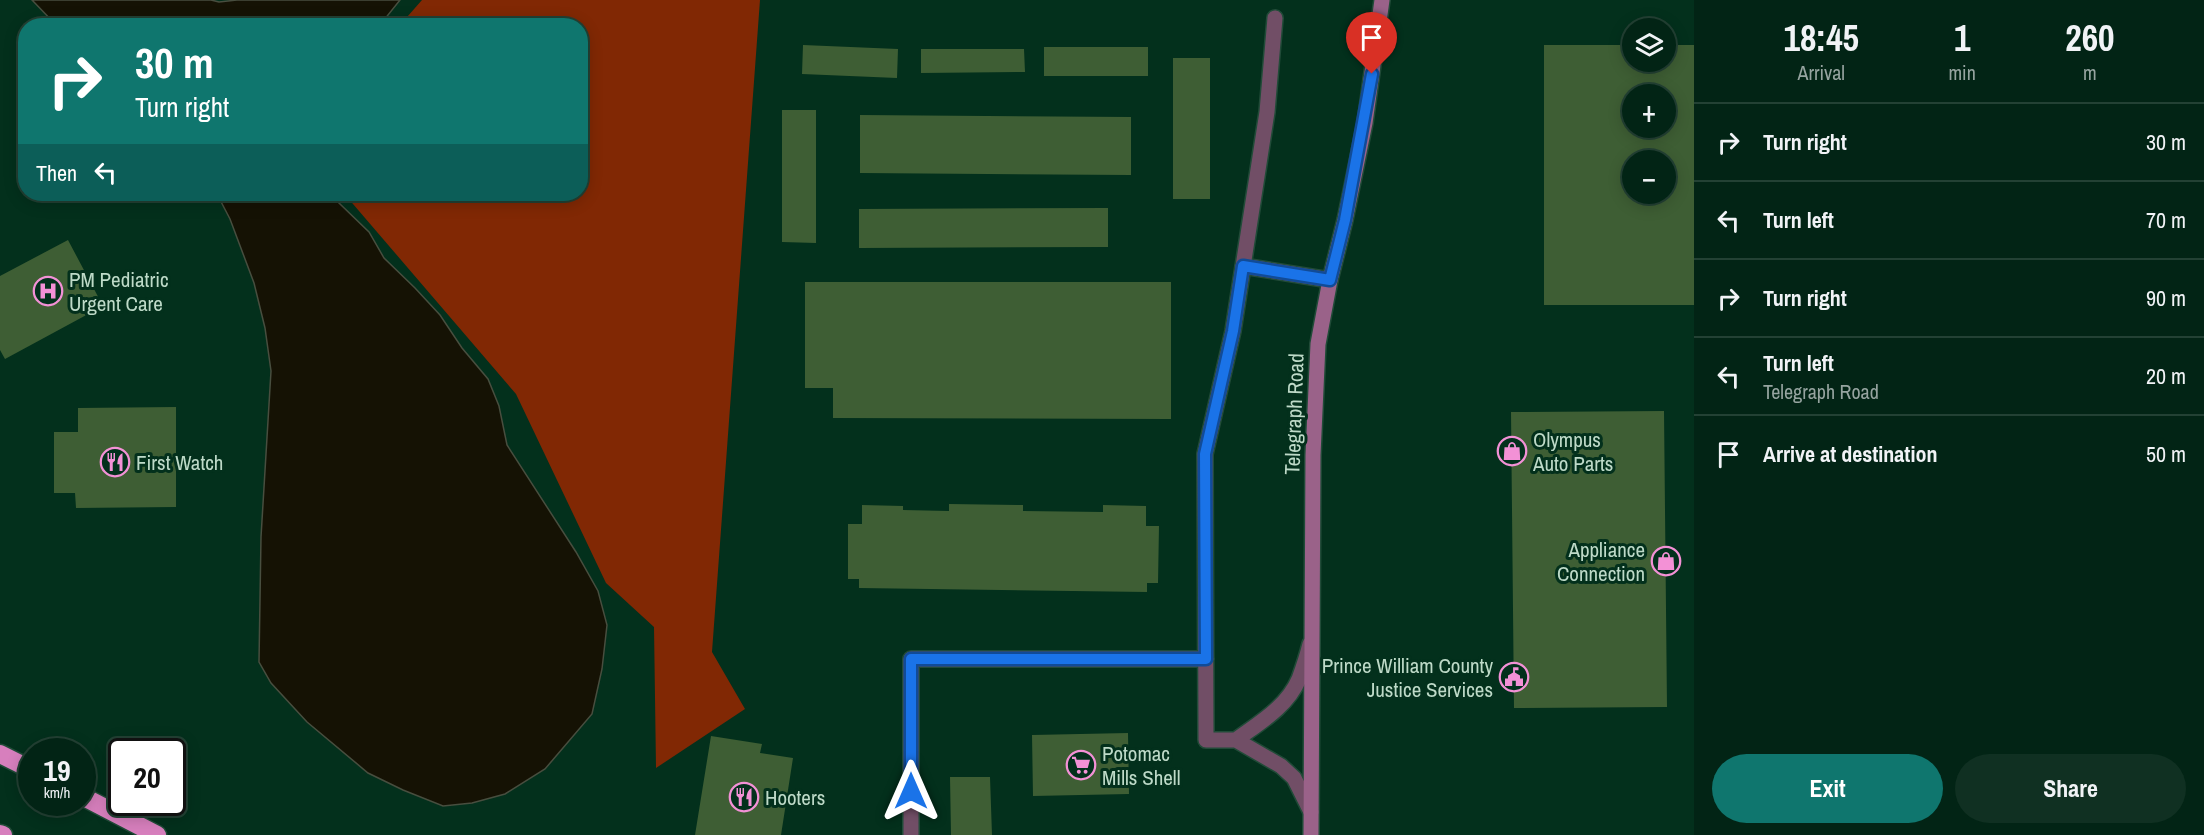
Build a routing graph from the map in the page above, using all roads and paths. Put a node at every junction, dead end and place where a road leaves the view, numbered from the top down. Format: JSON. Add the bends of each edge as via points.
{"nodes":[{"id":1,"x":1382,"y":0,"type":"edge"},
{"id":2,"x":1275,"y":18,"type":"dead end"},
{"id":3,"x":1243,"y":266,"type":"junction"},
{"id":4,"x":1330,"y":280,"type":"junction"},
{"id":5,"x":1312,"y":638,"type":"junction"},
{"id":6,"x":1206,"y":659,"type":"junction"},
{"id":7,"x":1236,"y":740,"type":"junction"},
{"id":8,"x":0,"y":754,"type":"edge"},
{"id":9,"x":18,"y":763,"type":"edge"},
{"id":10,"x":96,"y":803,"type":"edge"},
{"id":11,"x":1311,"y":812,"type":"junction"},
{"id":12,"x":158,"y":835,"type":"edge"},
{"id":13,"x":911,"y":835,"type":"edge"},
{"id":14,"x":1311,"y":835,"type":"edge"}],
"edges":[{"from":1,"to":4,"type":"main road","name":"Telegraph Road","via":[[1365,123]]},
{"from":2,"to":3,"type":"lane","via":[[1267,112]]},
{"from":3,"to":4,"type":"lane"},
{"from":3,"to":6,"type":"lane","via":[[1233,331],[1205,454]]},
{"from":4,"to":5,"type":"main road","name":"Telegraph Road","via":[[1315,380]]},
{"from":5,"to":7,"type":"lane","via":[[1298,681],[1288,697],[1269,717]]},
{"from":5,"to":11,"type":"main road","name":"Telegraph Road"},
{"from":6,"to":7,"type":"lane","via":[[1206,740]]},
{"from":6,"to":13,"type":"lane","via":[[911,659]]},
{"from":7,"to":11,"type":"lane","via":[[1294,777]]},
{"from":8,"to":9,"type":"highway"},
{"from":10,"to":12,"type":"highway"},
{"from":11,"to":14,"type":"main road","name":"Telegraph Road"}]}
